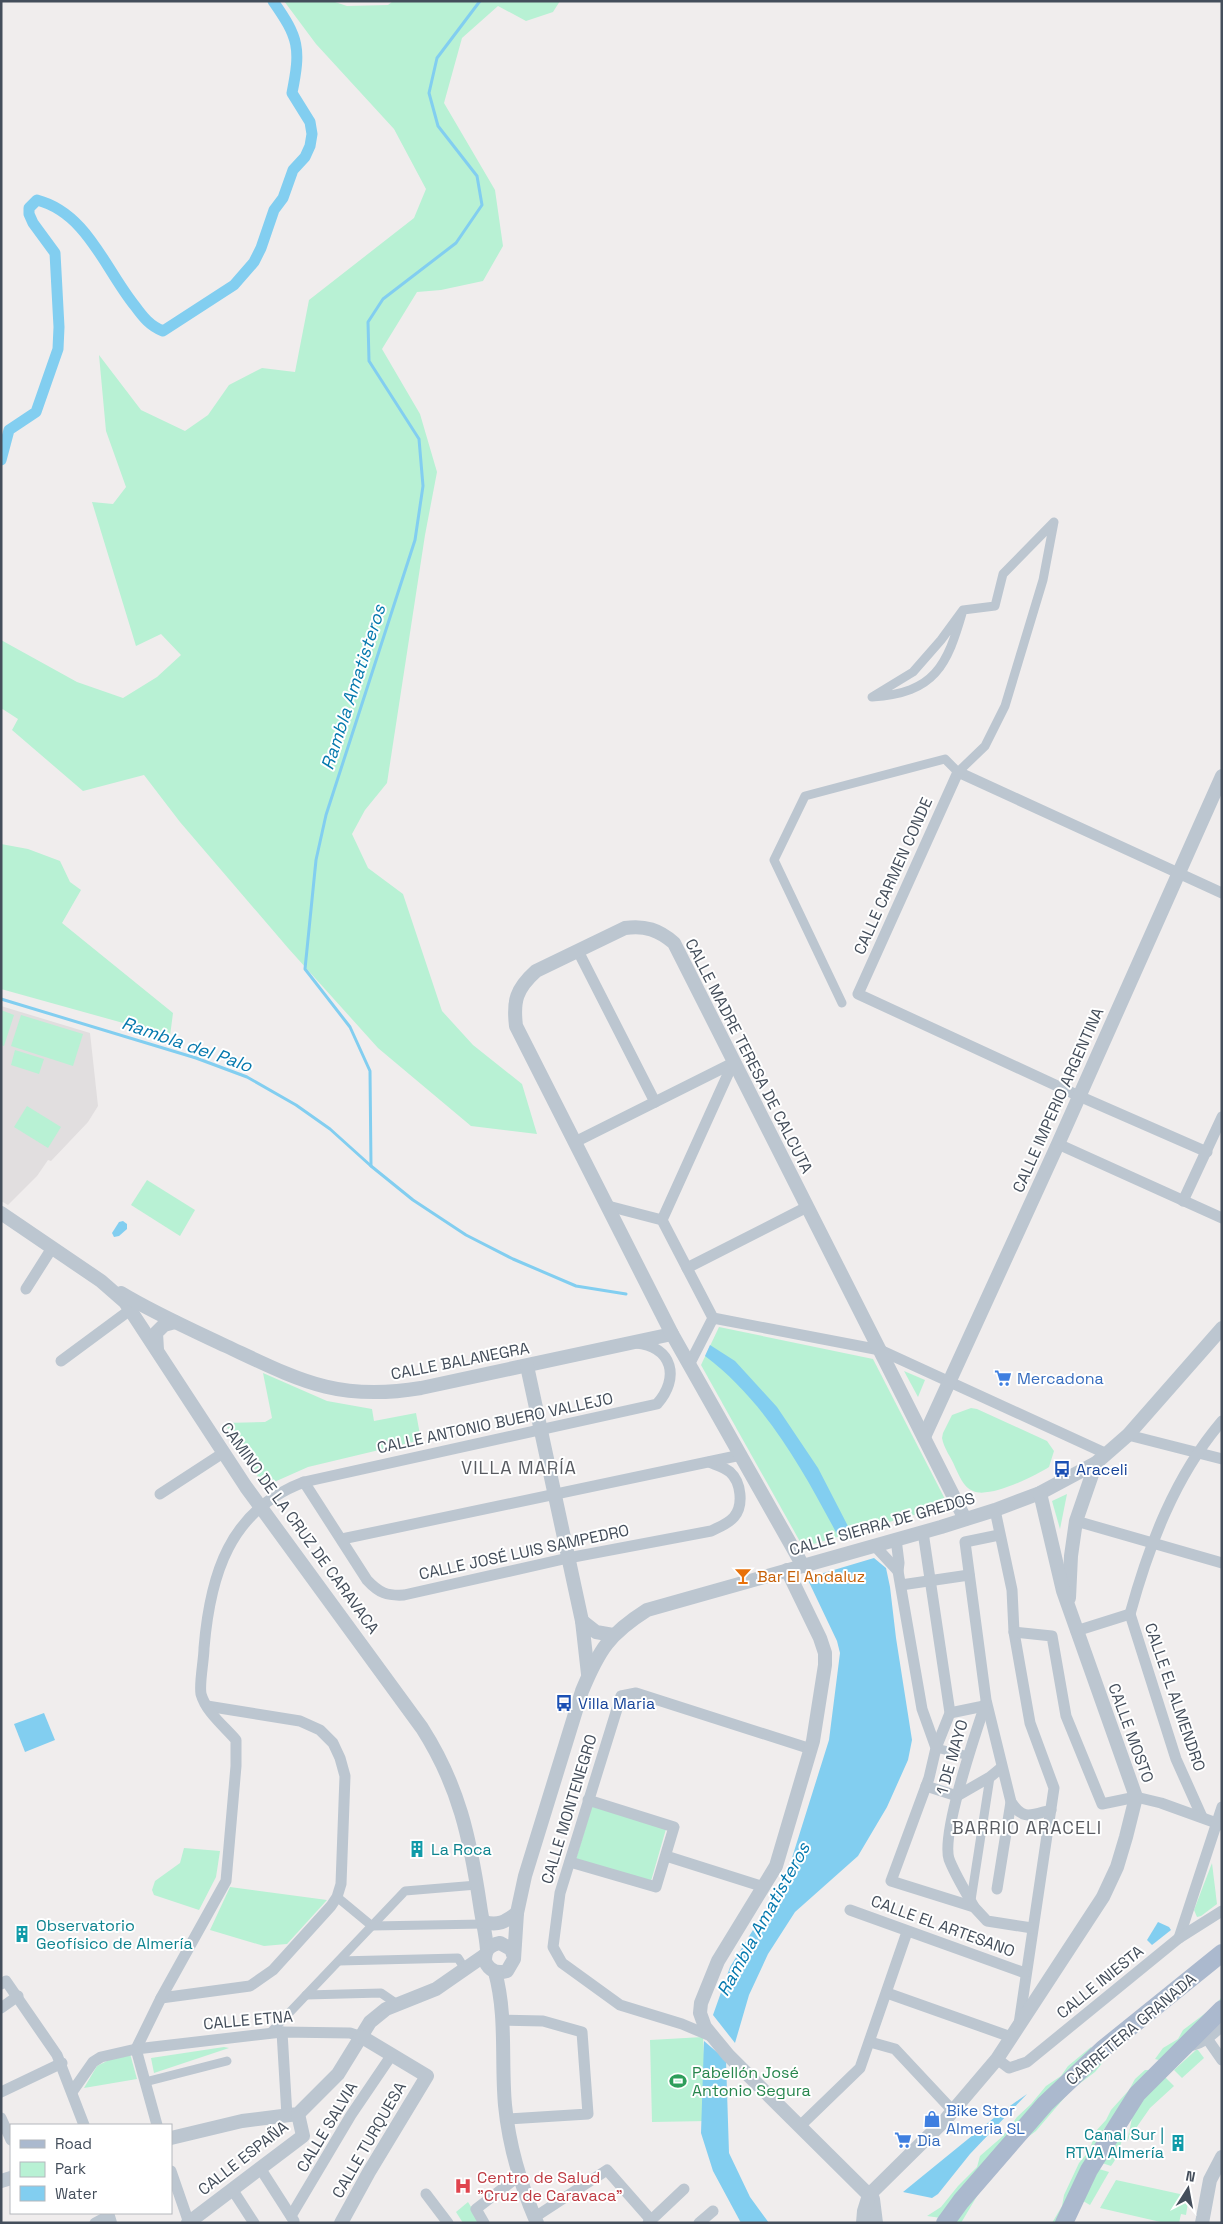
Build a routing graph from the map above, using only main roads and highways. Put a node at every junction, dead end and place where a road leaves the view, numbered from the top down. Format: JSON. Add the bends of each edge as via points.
{"nodes":[{"id":1,"x":1222,"y":1953,"type":"edge"},
{"id":2,"x":1222,"y":2009,"type":"edge"},
{"id":3,"x":945,"y":2223,"type":"edge"},
{"id":4,"x":1064,"y":2223,"type":"edge"}],
"edges":[{"from":1,"to":3,"type":"main road","name":"CARRETERA GRANADA","via":[[1103,2049],[1052,2098]]},
{"from":2,"to":4,"type":"main road","via":[[1137,2094],[1088,2170]]}]}
